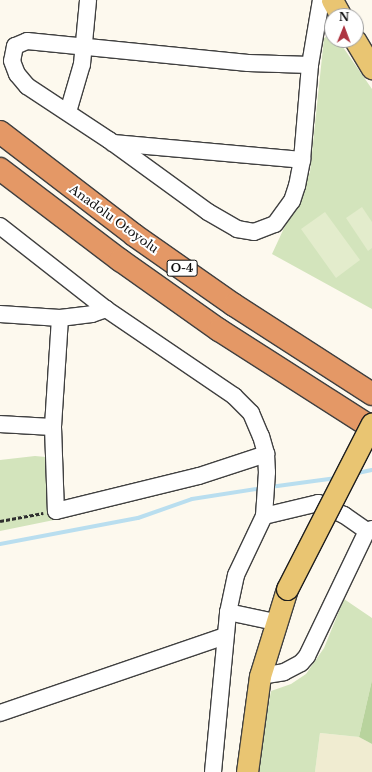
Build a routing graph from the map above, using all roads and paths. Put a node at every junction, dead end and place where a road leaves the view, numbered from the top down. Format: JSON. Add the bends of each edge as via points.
{"nodes":[{"id":1,"x":88,"y":0,"type":"edge"},
{"id":2,"x":321,"y":0,"type":"edge"},
{"id":3,"x":84,"y":46,"type":"junction"},
{"id":4,"x":360,"y":48,"type":"edge"},
{"id":5,"x":310,"y":65,"type":"junction"},
{"id":6,"x":372,"y":68,"type":"edge"},
{"id":7,"x":68,"y":112,"type":"junction"},
{"id":8,"x":0,"y":132,"type":"edge"},
{"id":9,"x":112,"y":143,"type":"junction"},
{"id":10,"x":302,"y":160,"type":"junction"},
{"id":11,"x":0,"y":169,"type":"edge"},
{"id":12,"x":0,"y":226,"type":"edge"},
{"id":13,"x":106,"y":309,"type":"junction"},
{"id":14,"x":0,"y":314,"type":"edge"},
{"id":15,"x":60,"y":318,"type":"junction"},
{"id":16,"x":372,"y":394,"type":"edge"},
{"id":17,"x":372,"y":423,"type":"edge"},
{"id":18,"x":0,"y":424,"type":"edge"},
{"id":19,"x":53,"y":427,"type":"junction"},
{"id":20,"x":372,"y":428,"type":"edge"},
{"id":21,"x":266,"y":454,"type":"junction"},
{"id":22,"x":56,"y":511,"type":"junction"},
{"id":23,"x":264,"y":516,"type":"junction"},
{"id":24,"x":0,"y":521,"type":"edge"},
{"id":25,"x":369,"y":530,"type":"edge"},
{"id":26,"x":228,"y":612,"type":"junction"},
{"id":27,"x":275,"y":622,"type":"junction"},
{"id":28,"x":225,"y":636,"type":"junction"},
{"id":29,"x":260,"y":676,"type":"junction"},
{"id":30,"x":0,"y":713,"type":"edge"},
{"id":31,"x":213,"y":772,"type":"edge"},
{"id":32,"x":247,"y":772,"type":"edge"}],
"edges":[{"from":1,"to":3,"type":"street"},
{"from":2,"to":5,"type":"street"},
{"from":3,"to":5,"type":"street","via":[[248,63]]},
{"from":3,"to":7,"type":"street","via":[[77,88]]},
{"from":3,"to":7,"type":"street","via":[[26,41],[16,46],[12,52],[13,67],[22,80]]},
{"from":4,"to":6,"type":"main road"},
{"from":5,"to":10,"type":"street"},
{"from":7,"to":9,"type":"street"},
{"from":8,"to":16,"type":"highway","name":"Anadolu Otoyolu","number":"O-4","via":[[134,235]]},
{"from":9,"to":10,"type":"street"},
{"from":9,"to":10,"type":"street","via":[[208,212],[246,232],[265,229],[275,224],[282,216],[294,193]]},
{"from":11,"to":20,"type":"highway","number":"O-4","via":[[120,260],[213,325]]},
{"from":12,"to":13,"type":"street"},
{"from":13,"to":15,"type":"street","via":[[92,314]]},
{"from":13,"to":21,"type":"street","via":[[243,403],[256,423]]},
{"from":14,"to":15,"type":"street"},
{"from":15,"to":19,"type":"street"},
{"from":17,"to":27,"type":"main road","bridge":true,"via":[[287,589]]},
{"from":18,"to":19,"type":"street"},
{"from":19,"to":22,"type":"street"},
{"from":21,"to":22,"type":"street","via":[[185,480]]},
{"from":21,"to":23,"type":"street"},
{"from":22,"to":24,"type":"path"},
{"from":23,"to":25,"type":"street","via":[[318,503]]},
{"from":23,"to":26,"type":"street","via":[[236,574]]},
{"from":25,"to":29,"type":"street","via":[[307,656],[284,672]]},
{"from":26,"to":27,"type":"street"},
{"from":26,"to":28,"type":"street"},
{"from":27,"to":29,"type":"main road"},
{"from":28,"to":30,"type":"street"},
{"from":28,"to":31,"type":"street"},
{"from":29,"to":32,"type":"main road"}]}
